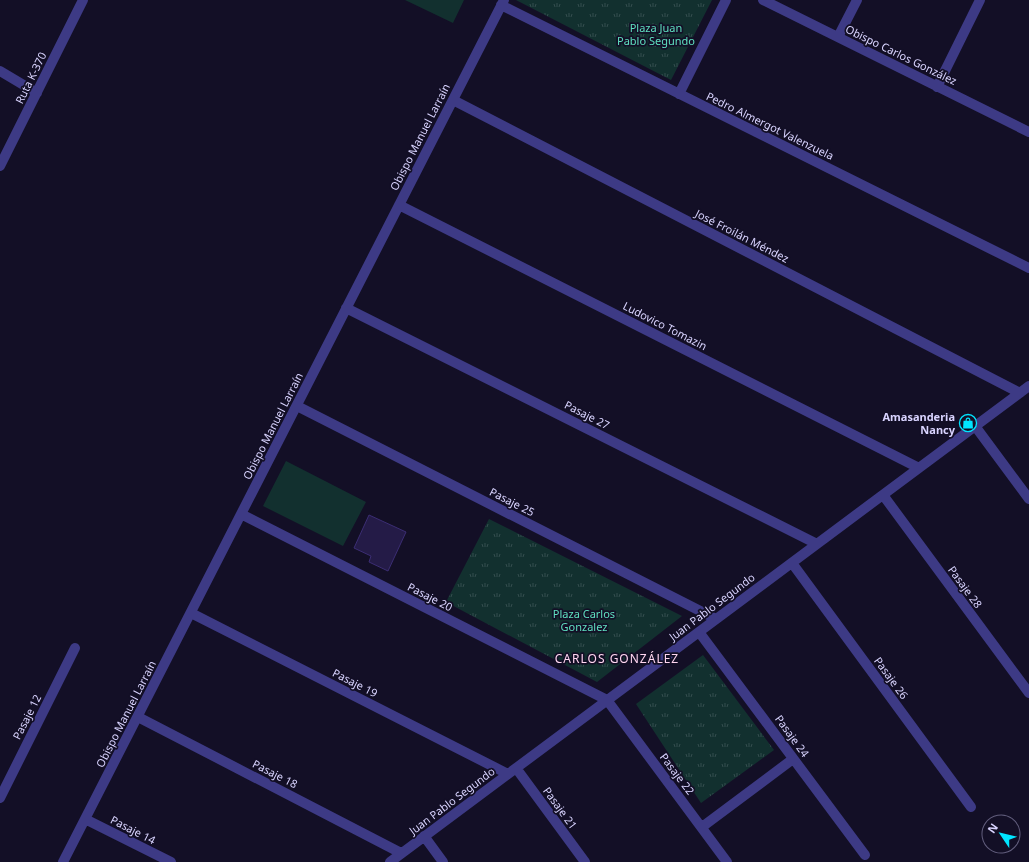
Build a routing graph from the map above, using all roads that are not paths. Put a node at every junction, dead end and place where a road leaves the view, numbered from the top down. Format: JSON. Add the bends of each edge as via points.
{"nodes":[{"id":1,"x":83,"y":0,"type":"edge"},
{"id":2,"x":726,"y":0,"type":"edge"},
{"id":3,"x":763,"y":0,"type":"edge"},
{"id":4,"x":857,"y":0,"type":"edge"},
{"id":5,"x":980,"y":0,"type":"edge"},
{"id":6,"x":503,"y":3,"type":"edge"},
{"id":7,"x":838,"y":38,"type":"junction"},
{"id":8,"x":0,"y":71,"type":"edge"},
{"id":9,"x":937,"y":87,"type":"junction"},
{"id":10,"x":37,"y":93,"type":"junction"},
{"id":11,"x":679,"y":94,"type":"junction"},
{"id":12,"x":453,"y":100,"type":"junction"},
{"id":13,"x":1029,"y":132,"type":"edge"},
{"id":14,"x":0,"y":166,"type":"edge"},
{"id":15,"x":399,"y":205,"type":"junction"},
{"id":16,"x":1029,"y":268,"type":"edge"},
{"id":17,"x":346,"y":308,"type":"junction"},
{"id":18,"x":1029,"y":386,"type":"edge"},
{"id":19,"x":1020,"y":393,"type":"junction"},
{"id":20,"x":297,"y":406,"type":"junction"},
{"id":21,"x":975,"y":426,"type":"junction"},
{"id":22,"x":919,"y":468,"type":"junction"},
{"id":23,"x":883,"y":495,"type":"junction"},
{"id":24,"x":1029,"y":499,"type":"edge"},
{"id":25,"x":241,"y":514,"type":"junction"},
{"id":26,"x":817,"y":544,"type":"junction"},
{"id":27,"x":792,"y":563,"type":"junction"},
{"id":28,"x":191,"y":613,"type":"junction"},
{"id":29,"x":716,"y":619,"type":"junction"},
{"id":30,"x":699,"y":632,"type":"junction"},
{"id":31,"x":75,"y":648,"type":"dead end"},
{"id":32,"x":1029,"y":693,"type":"edge"},
{"id":33,"x":607,"y":700,"type":"junction"},
{"id":34,"x":138,"y":717,"type":"junction"},
{"id":35,"x":793,"y":759,"type":"junction"},
{"id":36,"x":512,"y":771,"type":"junction"},
{"id":37,"x":0,"y":798,"type":"edge"},
{"id":38,"x":971,"y":807,"type":"dead end"},
{"id":39,"x":85,"y":819,"type":"junction"},
{"id":40,"x":702,"y":827,"type":"junction"},
{"id":41,"x":424,"y":836,"type":"junction"},
{"id":42,"x":401,"y":853,"type":"junction"},
{"id":43,"x":864,"y":855,"type":"dead end"},
{"id":44,"x":63,"y":862,"type":"edge"},
{"id":45,"x":171,"y":862,"type":"edge"},
{"id":46,"x":390,"y":862,"type":"edge"},
{"id":47,"x":443,"y":862,"type":"edge"},
{"id":48,"x":586,"y":862,"type":"edge"},
{"id":49,"x":727,"y":862,"type":"edge"}],
"edges":[{"from":1,"to":10,"type":"street","name":"Ruta K-370"},
{"from":2,"to":11,"type":"street"},
{"from":3,"to":7,"type":"street","name":"Obispo Carlos González"},
{"from":4,"to":7,"type":"street"},
{"from":5,"to":9,"type":"street"},
{"from":6,"to":11,"type":"street","name":"Pedro Almergot Valenzuela"},
{"from":6,"to":12,"type":"street","name":"Obispo Manuel Larraín"},
{"from":7,"to":9,"type":"street","name":"Obispo Carlos González"},
{"from":8,"to":10,"type":"street"},
{"from":9,"to":13,"type":"street","name":"Obispo Carlos González"},
{"from":10,"to":14,"type":"street","name":"Ruta K-370"},
{"from":11,"to":16,"type":"street","name":"Pedro Almergot Valenzuela"},
{"from":12,"to":15,"type":"street","name":"Obispo Manuel Larraín"},
{"from":12,"to":19,"type":"street","name":"José Froilán Méndez"},
{"from":15,"to":17,"type":"street","name":"Obispo Manuel Larraín"},
{"from":15,"to":22,"type":"street","name":"Ludovico Tomazin"},
{"from":17,"to":20,"type":"street","name":"Obispo Manuel Larraín"},
{"from":17,"to":26,"type":"street","name":"Pasaje 27"},
{"from":18,"to":19,"type":"street","name":"Juan Pablo Segundo"},
{"from":19,"to":21,"type":"street","name":"Juan Pablo Segundo"},
{"from":20,"to":25,"type":"street","name":"Obispo Manuel Larraín"},
{"from":20,"to":29,"type":"street","name":"Pasaje 25"},
{"from":21,"to":22,"type":"street","name":"Juan Pablo Segundo"},
{"from":21,"to":24,"type":"street"},
{"from":22,"to":23,"type":"street","name":"Juan Pablo Segundo"},
{"from":23,"to":26,"type":"street","name":"Juan Pablo Segundo"},
{"from":23,"to":32,"type":"street","name":"Pasaje 28"},
{"from":25,"to":28,"type":"street","name":"Obispo Manuel Larraín"},
{"from":25,"to":33,"type":"street","name":"Pasaje 20"},
{"from":26,"to":27,"type":"street","name":"Juan Pablo Segundo"},
{"from":27,"to":29,"type":"street","name":"Juan Pablo Segundo"},
{"from":27,"to":38,"type":"street","name":"Pasaje 26"},
{"from":28,"to":34,"type":"street","name":"Obispo Manuel Larraín"},
{"from":28,"to":36,"type":"street","name":"Pasaje 19"},
{"from":29,"to":30,"type":"street","name":"Juan Pablo Segundo"},
{"from":30,"to":33,"type":"street","name":"Juan Pablo Segundo"},
{"from":30,"to":35,"type":"street","name":"Pasaje 24"},
{"from":31,"to":37,"type":"street","name":"Pasaje 12"},
{"from":33,"to":36,"type":"street","name":"Juan Pablo Segundo"},
{"from":33,"to":40,"type":"street","name":"Pasaje 22"},
{"from":34,"to":39,"type":"street","name":"Obispo Manuel Larraín"},
{"from":34,"to":42,"type":"street","name":"Pasaje 18"},
{"from":35,"to":40,"type":"street"},
{"from":35,"to":43,"type":"street","name":"Pasaje 24"},
{"from":36,"to":41,"type":"street","name":"Juan Pablo Segundo"},
{"from":36,"to":48,"type":"street","name":"Pasaje 21"},
{"from":39,"to":44,"type":"street","name":"Obispo Manuel Larraín"},
{"from":39,"to":45,"type":"street","name":"Pasaje 14"},
{"from":40,"to":49,"type":"street","name":"Pasaje 22"},
{"from":41,"to":42,"type":"street","name":"Juan Pablo Segundo"},
{"from":41,"to":47,"type":"street"},
{"from":42,"to":46,"type":"street","name":"Juan Pablo Segundo"}]}
